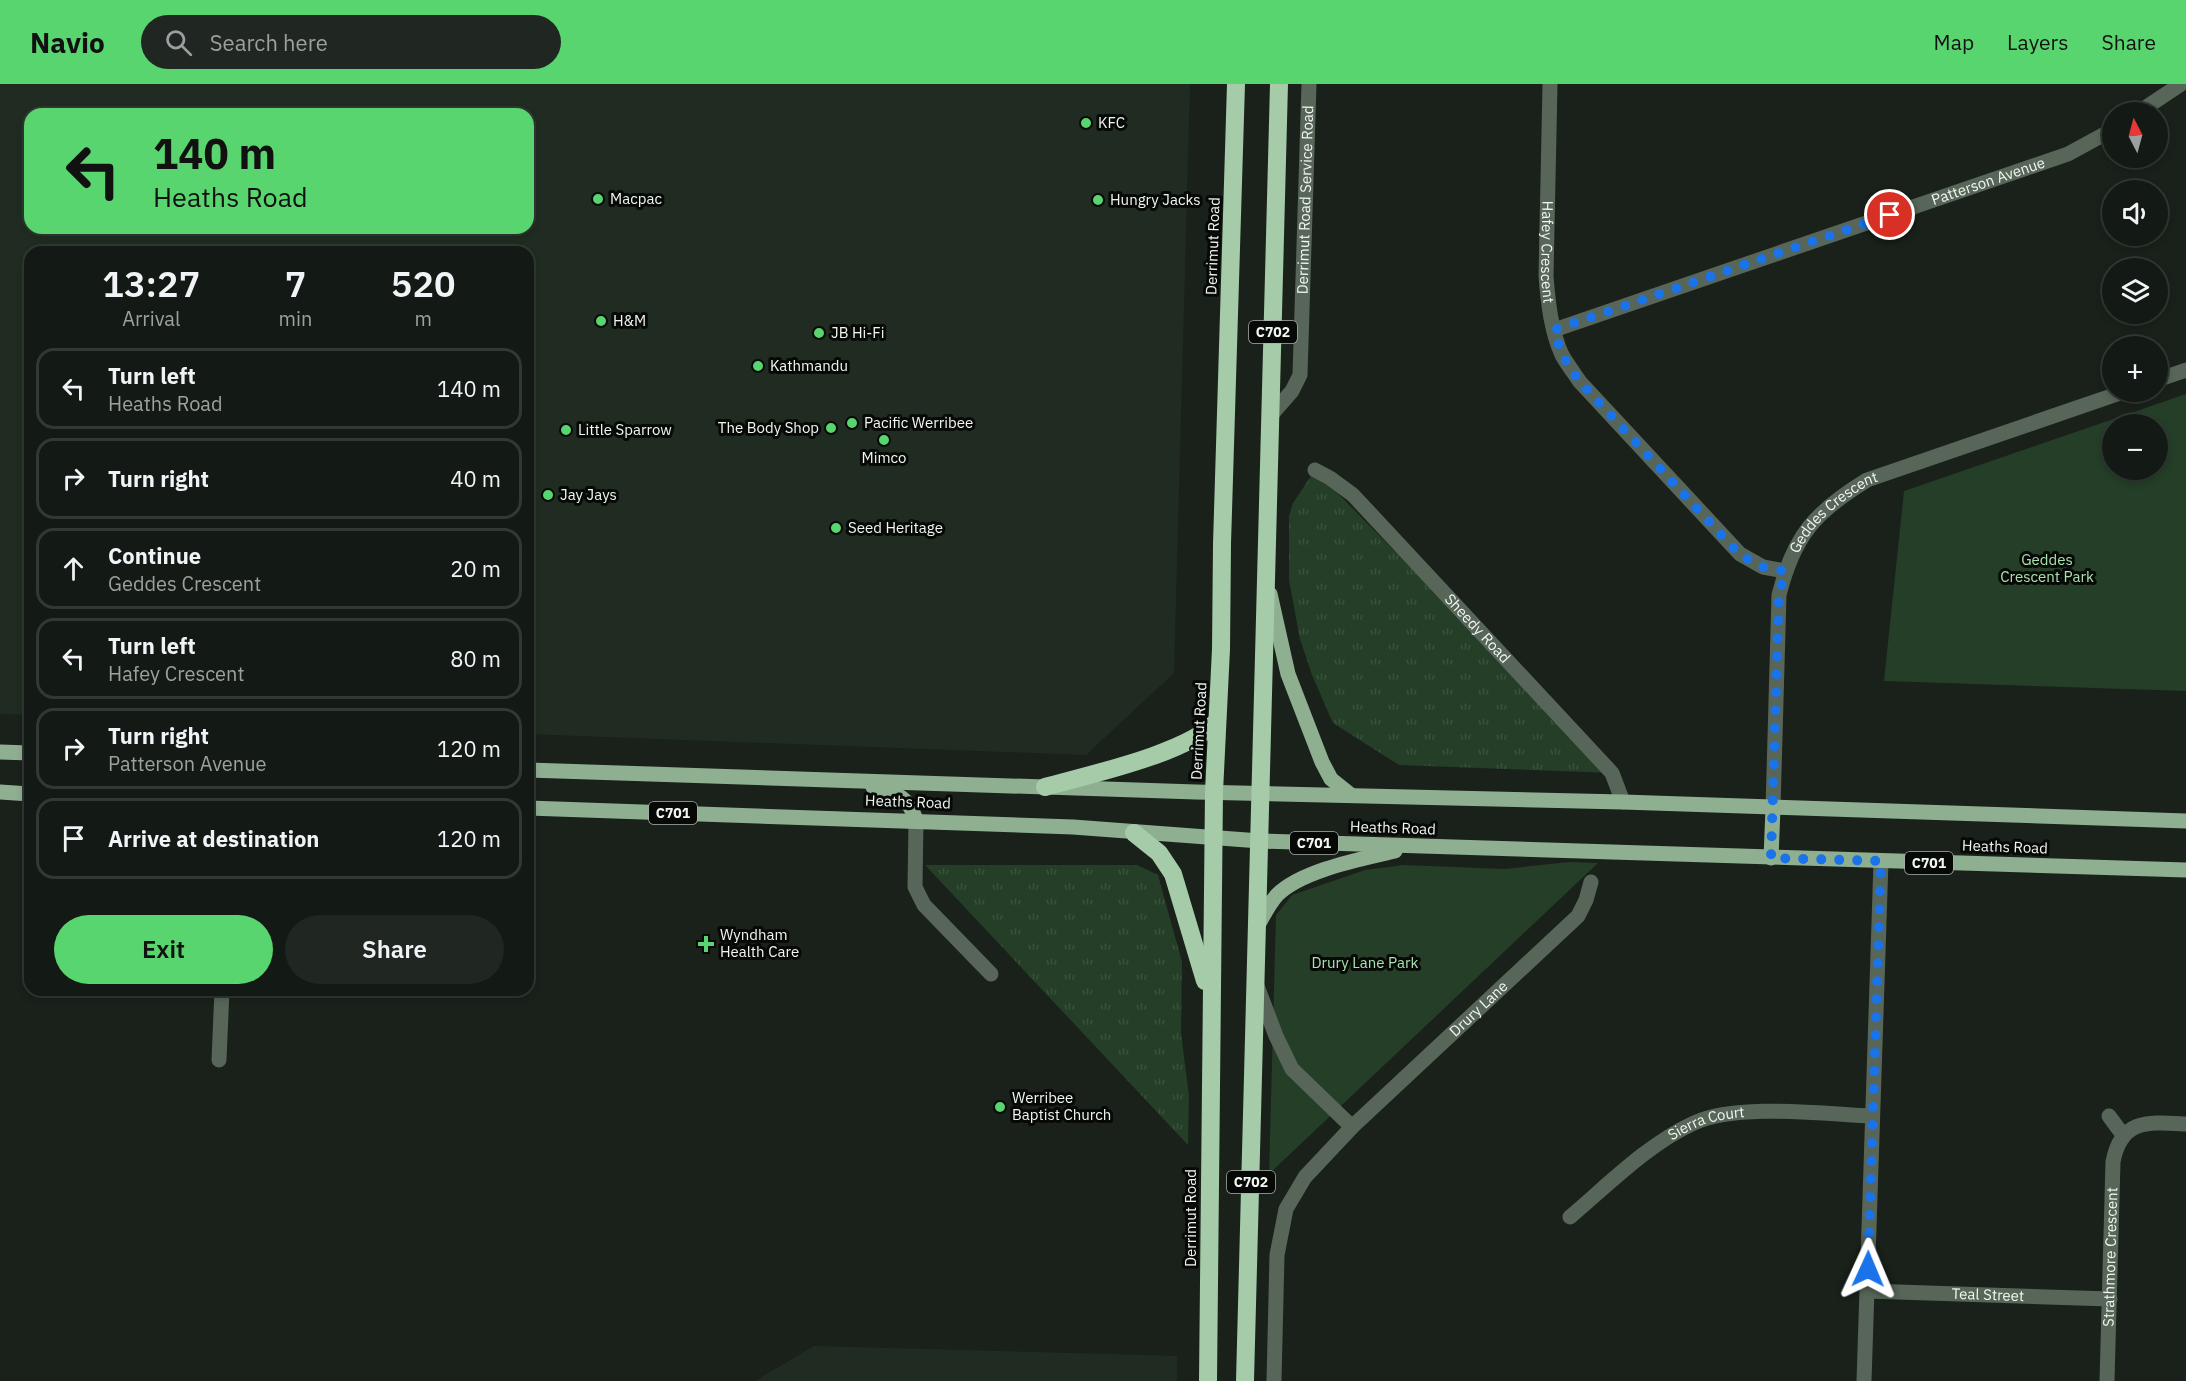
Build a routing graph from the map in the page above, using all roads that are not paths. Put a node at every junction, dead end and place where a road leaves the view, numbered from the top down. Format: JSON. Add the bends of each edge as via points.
{"nodes":[{"id":1,"x":1279,"y":84,"type":"edge"},
{"id":2,"x":1309,"y":84,"type":"edge"},
{"id":3,"x":1550,"y":84,"type":"edge"},
{"id":4,"x":2181,"y":84,"type":"edge"},
{"id":5,"x":1234,"y":90,"type":"edge"},
{"id":6,"x":2154,"y":102,"type":"edge"},
{"id":7,"x":2102,"y":135,"type":"edge"},
{"id":8,"x":1554,"y":330,"type":"junction"},
{"id":9,"x":2186,"y":370,"type":"edge"},
{"id":10,"x":2168,"y":376,"type":"edge"},
{"id":11,"x":2102,"y":399,"type":"edge"},
{"id":12,"x":1271,"y":415,"type":"junction"},
{"id":13,"x":1315,"y":470,"type":"dead end"},
{"id":14,"x":1785,"y":571,"type":"junction"},
{"id":15,"x":1266,"y":579,"type":"junction"},
{"id":16,"x":1217,"y":721,"type":"junction"},
{"id":17,"x":0,"y":752,"type":"edge"},
{"id":18,"x":24,"y":753,"type":"edge"},
{"id":19,"x":534,"y":770,"type":"edge"},
{"id":20,"x":850,"y":781,"type":"junction"},
{"id":21,"x":1044,"y":787,"type":"junction"},
{"id":22,"x":0,"y":792,"type":"edge"},
{"id":23,"x":1214,"y":792,"type":"junction"},
{"id":24,"x":1260,"y":792,"type":"junction"},
{"id":25,"x":24,"y":794,"type":"edge"},
{"id":26,"x":1351,"y":795,"type":"junction"},
{"id":27,"x":1623,"y":802,"type":"junction"},
{"id":28,"x":534,"y":808,"type":"edge"},
{"id":29,"x":1773,"y":808,"type":"junction"},
{"id":30,"x":916,"y":820,"type":"junction"},
{"id":31,"x":2186,"y":821,"type":"edge"},
{"id":32,"x":1134,"y":833,"type":"junction"},
{"id":33,"x":1213,"y":837,"type":"junction"},
{"id":34,"x":1260,"y":841,"type":"junction"},
{"id":35,"x":1416,"y":846,"type":"junction"},
{"id":36,"x":1771,"y":858,"type":"junction"},
{"id":37,"x":1881,"y":861,"type":"junction"},
{"id":38,"x":2186,"y":870,"type":"edge"},
{"id":39,"x":1591,"y":882,"type":"dead end"},
{"id":40,"x":1257,"y":927,"type":"junction"},
{"id":41,"x":991,"y":974,"type":"dead end"},
{"id":42,"x":1256,"y":983,"type":"junction"},
{"id":43,"x":222,"y":996,"type":"edge"},
{"id":44,"x":1210,"y":997,"type":"junction"},
{"id":45,"x":219,"y":1060,"type":"dead end"},
{"id":46,"x":1872,"y":1116,"type":"junction"},
{"id":47,"x":2109,"y":1116,"type":"dead end"},
{"id":48,"x":2186,"y":1124,"type":"edge"},
{"id":49,"x":1352,"y":1127,"type":"junction"},
{"id":50,"x":2123,"y":1135,"type":"junction"},
{"id":51,"x":1570,"y":1217,"type":"dead end"},
{"id":52,"x":1868,"y":1291,"type":"junction"},
{"id":53,"x":2109,"y":1299,"type":"junction"},
{"id":54,"x":1208,"y":1381,"type":"edge"},
{"id":55,"x":1245,"y":1381,"type":"edge"},
{"id":56,"x":1274,"y":1381,"type":"edge"},
{"id":57,"x":1864,"y":1381,"type":"edge"},
{"id":58,"x":2107,"y":1381,"type":"edge"}],
"edges":[{"from":1,"to":12,"type":"highway","number":"C702"},
{"from":2,"to":12,"type":"street","name":"Derrimut Road Service Road","via":[[1300,375]]},
{"from":3,"to":8,"type":"street","name":"Hafey Crescent","via":[[1546,276]]},
{"from":4,"to":6,"type":"street"},
{"from":5,"to":16,"type":"highway","name":"Derrimut Road","number":"C702"},
{"from":7,"to":8,"type":"street","name":"Patterson Avenue","via":[[2068,154]]},
{"from":8,"to":14,"type":"street","name":"Hafey Crescent","via":[[1562,355],[1580,382],[1740,555],[1763,567]]},
{"from":9,"to":10,"type":"street"},
{"from":11,"to":14,"type":"street","name":"Geddes Crescent","via":[[1867,480],[1836,499],[1813,521]]},
{"from":12,"to":15,"type":"highway","number":"C702"},
{"from":13,"to":27,"type":"street","name":"Sheedy Road","via":[[1353,495],[1612,773]]},
{"from":14,"to":29,"type":"street","name":"Geddes Crescent","via":[[1779,595]]},
{"from":15,"to":24,"type":"highway","number":"C702"},
{"from":15,"to":26,"type":"main road","via":[[1288,674],[1322,762],[1331,779]]},
{"from":16,"to":21,"type":"highway","via":[[1190,741],[1149,757]]},
{"from":16,"to":23,"type":"highway","name":"Derrimut Road","number":"C702"},
{"from":17,"to":18,"type":"main road"},
{"from":19,"to":20,"type":"main road","name":"Heaths Road"},
{"from":20,"to":21,"type":"main road","name":"Heaths Road"},
{"from":20,"to":30,"type":"main road","via":[[900,795],[912,807]]},
{"from":21,"to":23,"type":"main road","name":"Heaths Road"},
{"from":22,"to":25,"type":"main road"},
{"from":23,"to":24,"type":"main road","name":"Heaths Road"},
{"from":23,"to":33,"type":"highway","name":"Derrimut Road","number":"C702"},
{"from":24,"to":26,"type":"main road","name":"Heaths Road"},
{"from":24,"to":34,"type":"highway","number":"C702"},
{"from":26,"to":27,"type":"main road","name":"Heaths Road"},
{"from":27,"to":29,"type":"main road","name":"Heaths Road"},
{"from":28,"to":30,"type":"main road","name":"Heaths Road","number":"C701"},
{"from":29,"to":31,"type":"main road","name":"Heaths Road"},
{"from":29,"to":36,"type":"main road"},
{"from":30,"to":32,"type":"main road","name":"Heaths Road","number":"C701"},
{"from":30,"to":41,"type":"street","via":[[915,887],[924,905]]},
{"from":32,"to":33,"type":"main road","name":"Heaths Road","number":"C701"},
{"from":32,"to":44,"type":"highway","via":[[1159,853],[1173,874]]},
{"from":33,"to":34,"type":"main road","name":"Heaths Road","number":"C701"},
{"from":33,"to":44,"type":"highway","name":"Derrimut Road","number":"C702"},
{"from":34,"to":35,"type":"main road","name":"Heaths Road","number":"C701"},
{"from":34,"to":40,"type":"highway","number":"C702"},
{"from":35,"to":36,"type":"main road","name":"Heaths Road","number":"C701"},
{"from":35,"to":40,"type":"main road","via":[[1308,876],[1280,892]]},
{"from":36,"to":37,"type":"main road","name":"Heaths Road","number":"C701"},
{"from":37,"to":38,"type":"main road","name":"Heaths Road","number":"C701"},
{"from":37,"to":46,"type":"street"},
{"from":39,"to":49,"type":"street","name":"Drury Lane","via":[[1578,916]]},
{"from":40,"to":42,"type":"highway","number":"C702"},
{"from":42,"to":49,"type":"street","via":[[1292,1069]]},
{"from":42,"to":55,"type":"highway","number":"C702"},
{"from":43,"to":45,"type":"street"},
{"from":44,"to":54,"type":"highway","name":"Derrimut Road","number":"C702"},
{"from":46,"to":51,"type":"street","name":"Sierra Court","via":[[1729,1113],[1696,1122],[1663,1140]]},
{"from":46,"to":52,"type":"street"},
{"from":47,"to":50,"type":"street"},
{"from":48,"to":50,"type":"street","via":[[2152,1122],[2135,1126]]},
{"from":49,"to":56,"type":"street","name":"Drury Lane","via":[[1305,1177],[1286,1209],[1277,1255]]},
{"from":50,"to":53,"type":"street","name":"Strathmore Crescent","via":[[2115,1147],[2113,1162]]},
{"from":52,"to":53,"type":"street","name":"Teal Street"},
{"from":52,"to":57,"type":"street"},
{"from":53,"to":58,"type":"street","name":"Strathmore Crescent"}]}
